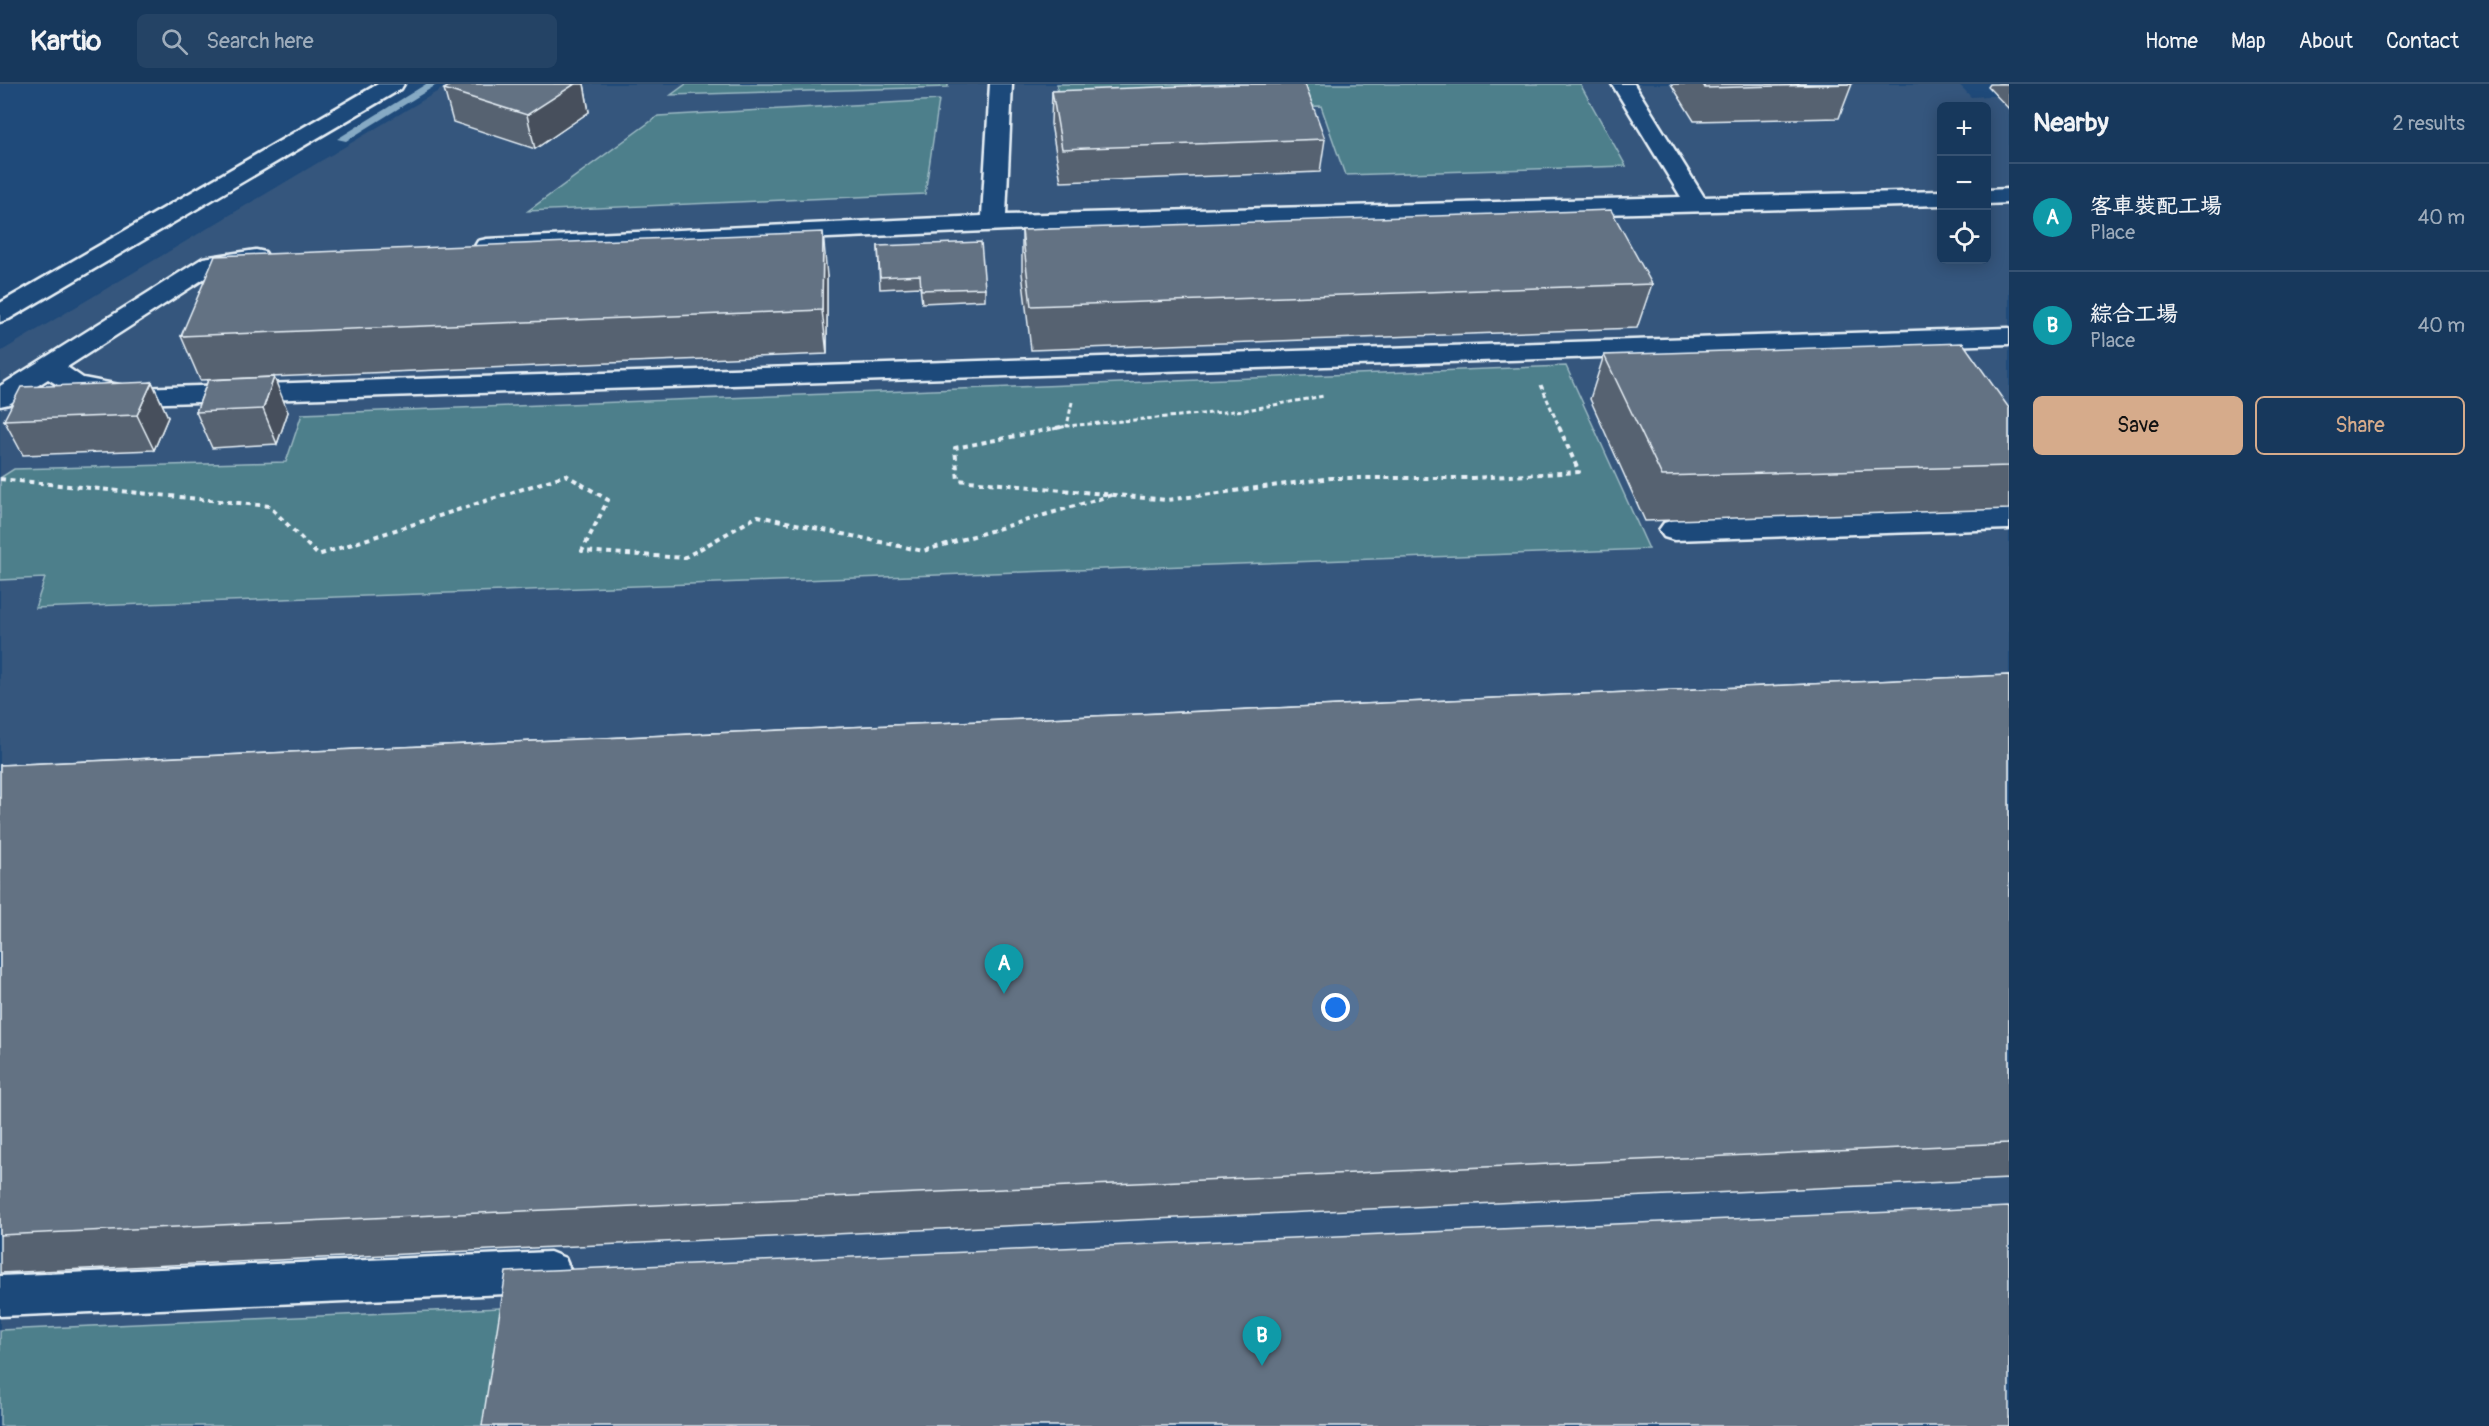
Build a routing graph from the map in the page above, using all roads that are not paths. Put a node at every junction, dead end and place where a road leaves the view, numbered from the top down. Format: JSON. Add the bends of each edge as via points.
{"nodes":[{"id":1,"x":393,"y":84,"type":"edge"},
{"id":2,"x":1000,"y":84,"type":"edge"},
{"id":3,"x":1623,"y":84,"type":"edge"},
{"id":4,"x":2009,"y":196,"type":"edge"},
{"id":5,"x":1991,"y":197,"type":"edge"},
{"id":6,"x":1937,"y":198,"type":"edge"},
{"id":7,"x":1697,"y":204,"type":"junction"},
{"id":8,"x":994,"y":223,"type":"junction"},
{"id":9,"x":461,"y":248,"type":"edge"},
{"id":10,"x":282,"y":256,"type":"edge"},
{"id":11,"x":0,"y":314,"type":"edge"},
{"id":12,"x":2009,"y":336,"type":"edge"},
{"id":13,"x":48,"y":367,"type":"junction"},
{"id":14,"x":0,"y":398,"type":"edge"},
{"id":15,"x":2009,"y":519,"type":"edge"},
{"id":16,"x":1674,"y":530,"type":"dead end"},
{"id":17,"x":586,"y":1271,"type":"edge"},
{"id":18,"x":0,"y":1296,"type":"edge"}],
"edges":[{"from":1,"to":11,"type":"street"},
{"from":2,"to":8,"type":"street"},
{"from":3,"to":7,"type":"street"},
{"from":4,"to":5,"type":"street"},
{"from":6,"to":7,"type":"street"},
{"from":7,"to":8,"type":"street"},
{"from":8,"to":9,"type":"street","via":[[712,233]]},
{"from":10,"to":13,"type":"street","via":[[212,263]]},
{"from":12,"to":13,"type":"street","via":[[135,396],[75,384]]},
{"from":13,"to":14,"type":"street"},
{"from":15,"to":16,"type":"street"},
{"from":17,"to":18,"type":"street"}]}
